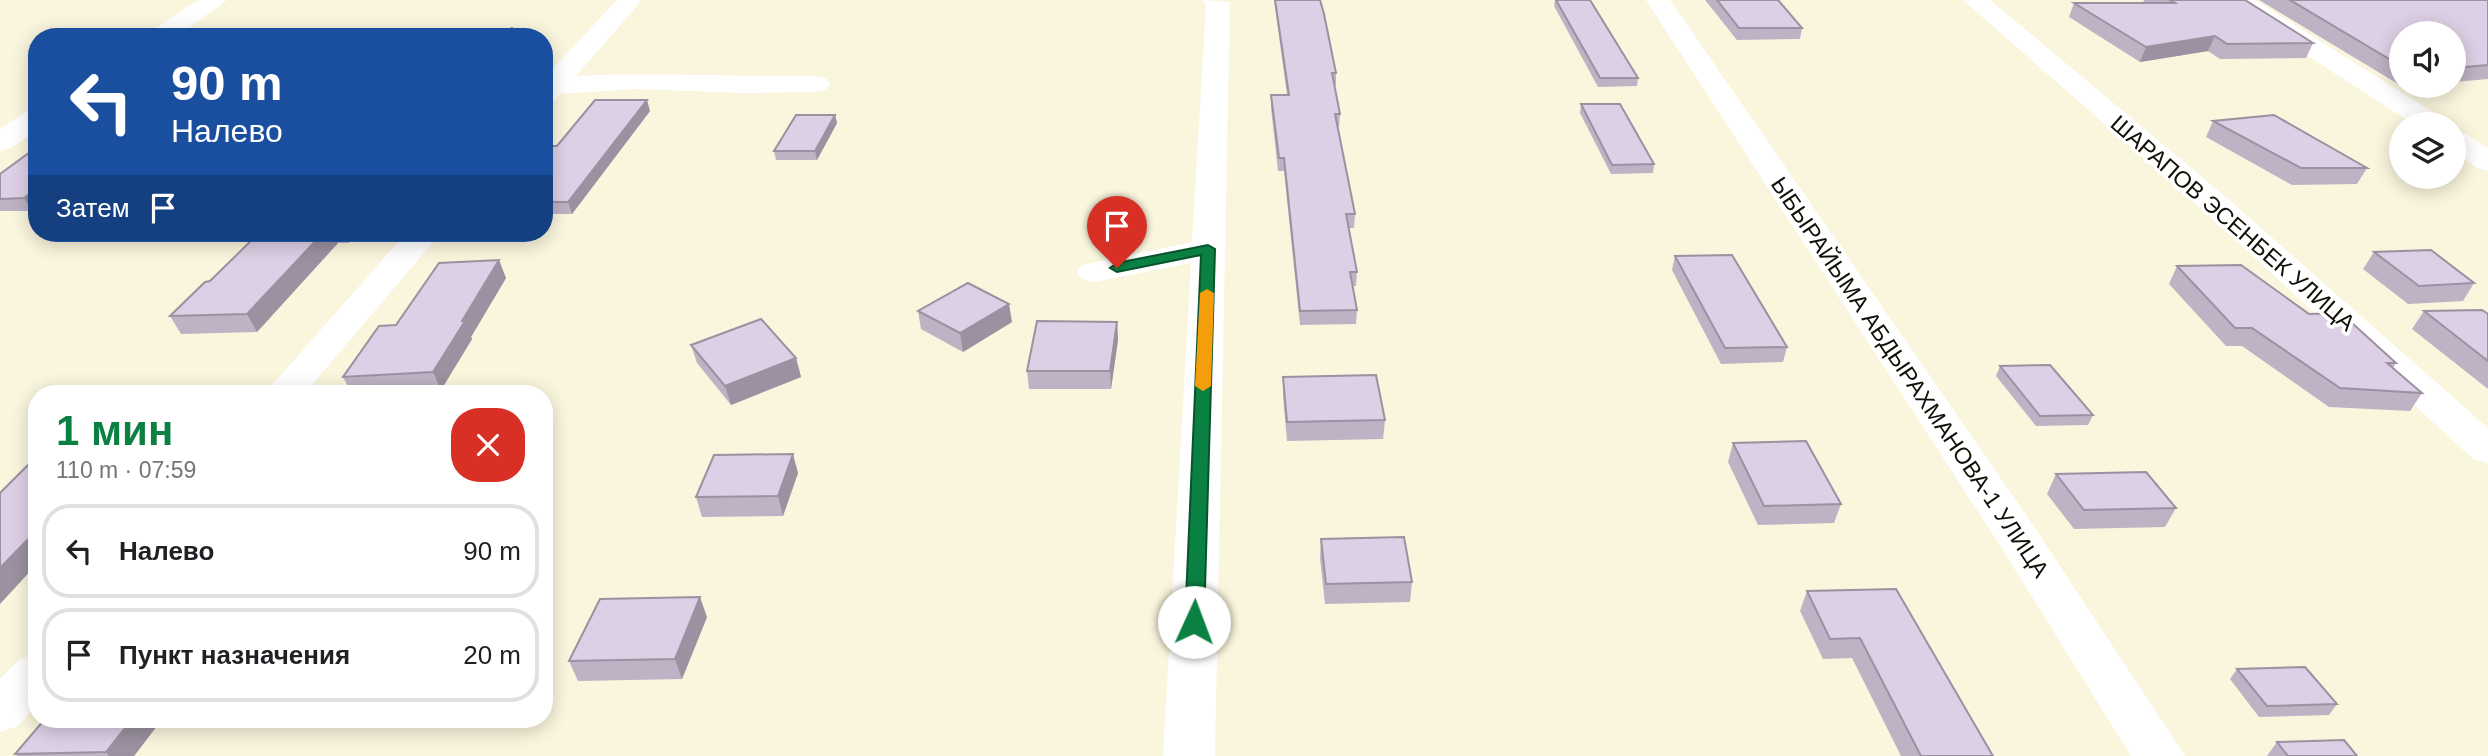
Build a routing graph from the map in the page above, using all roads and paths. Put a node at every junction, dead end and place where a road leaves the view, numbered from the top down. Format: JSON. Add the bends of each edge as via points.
{"nodes":[{"id":1,"x":215,"y":0,"type":"edge"},
{"id":2,"x":630,"y":0,"type":"edge"},
{"id":3,"x":1213,"y":0,"type":"edge"},
{"id":4,"x":1658,"y":0,"type":"edge"},
{"id":5,"x":1975,"y":0,"type":"edge"},
{"id":6,"x":2238,"y":0,"type":"edge"},
{"id":7,"x":173,"y":28,"type":"edge"},
{"id":8,"x":553,"y":85,"type":"edge"},
{"id":9,"x":816,"y":85,"type":"dead end"},
{"id":10,"x":553,"y":90,"type":"edge"},
{"id":11,"x":2413,"y":112,"type":"edge"},
{"id":12,"x":28,"y":123,"type":"edge"},
{"id":13,"x":0,"y":142,"type":"edge"},
{"id":14,"x":2466,"y":147,"type":"edge"},
{"id":15,"x":2488,"y":162,"type":"edge"},
{"id":16,"x":416,"y":242,"type":"edge"},
{"id":17,"x":1208,"y":249,"type":"junction"},
{"id":18,"x":1094,"y":272,"type":"dead end"},
{"id":19,"x":291,"y":385,"type":"edge"},
{"id":20,"x":2488,"y":450,"type":"edge"},
{"id":21,"x":28,"y":682,"type":"edge"},
{"id":22,"x":0,"y":712,"type":"edge"},
{"id":23,"x":1189,"y":756,"type":"edge"},
{"id":24,"x":2159,"y":756,"type":"edge"}],
"edges":[{"from":1,"to":7,"type":"street"},
{"from":2,"to":8,"type":"street"},
{"from":3,"to":17,"type":"street","via":[[1218,2]]},
{"from":4,"to":24,"type":"street","name":"ЫБЫРАЙЫМА АБДЫРАХМАНОВА-1 УЛИЦА"},
{"from":5,"to":20,"type":"street","name":"ШАРАПОВ ЭСЕНБЕК УЛИЦА","via":[[2216,205]]},
{"from":6,"to":11,"type":"street"},
{"from":9,"to":10,"type":"street","via":[[636,81]]},
{"from":12,"to":13,"type":"street"},
{"from":14,"to":15,"type":"street"},
{"from":16,"to":19,"type":"street"},
{"from":17,"to":18,"type":"street"},
{"from":17,"to":23,"type":"street"},
{"from":21,"to":22,"type":"street"}]}
